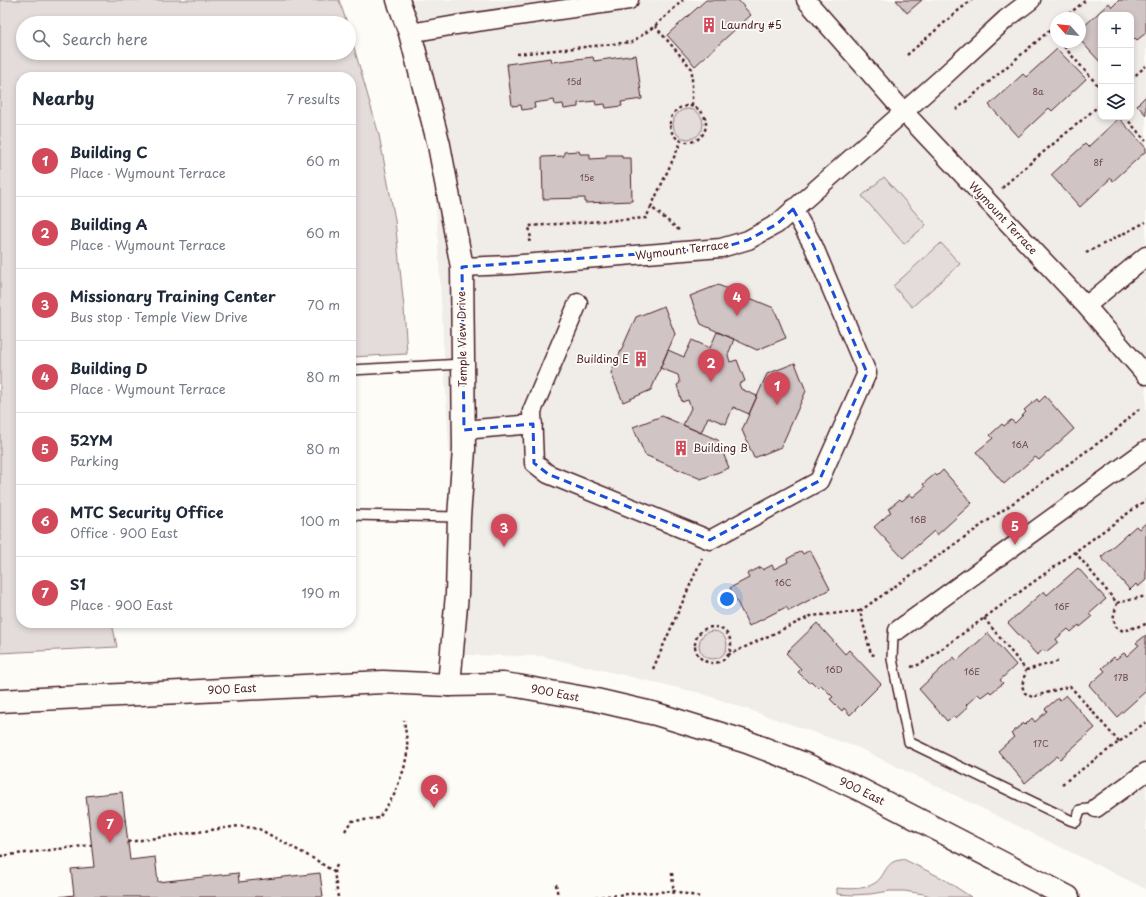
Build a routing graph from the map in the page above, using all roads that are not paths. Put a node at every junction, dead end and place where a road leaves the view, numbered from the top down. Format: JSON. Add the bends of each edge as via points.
{"nodes":[{"id":1,"x":398,"y":0,"type":"edge"},
{"id":2,"x":629,"y":0,"type":"edge"},
{"id":3,"x":806,"y":0,"type":"edge"},
{"id":4,"x":1031,"y":0,"type":"edge"},
{"id":5,"x":410,"y":32,"type":"junction"},
{"id":6,"x":904,"y":112,"type":"junction"},
{"id":7,"x":793,"y":210,"type":"junction"},
{"id":8,"x":1146,"y":256,"type":"edge"},
{"id":9,"x":462,"y":267,"type":"junction"},
{"id":10,"x":578,"y":303,"type":"dead end"},
{"id":11,"x":1086,"y":306,"type":"junction"},
{"id":12,"x":463,"y":364,"type":"junction"},
{"id":13,"x":356,"y":370,"type":"edge"},
{"id":14,"x":1146,"y":375,"type":"edge"},
{"id":15,"x":532,"y":424,"type":"junction"},
{"id":16,"x":464,"y":430,"type":"junction"},
{"id":17,"x":1146,"y":450,"type":"edge"},
{"id":18,"x":356,"y":515,"type":"edge"},
{"id":19,"x":459,"y":517,"type":"junction"},
{"id":20,"x":898,"y":630,"type":"joint"},
{"id":21,"x":449,"y":684,"type":"junction"},
{"id":22,"x":0,"y":701,"type":"edge"},
{"id":23,"x":1146,"y":772,"type":"edge"},
{"id":24,"x":1096,"y":808,"type":"joint"},
{"id":25,"x":1068,"y":897,"type":"edge"}],
"edges":[{"from":1,"to":5,"type":"main road","name":"Temple View Drive"},
{"from":2,"to":5,"type":"street"},
{"from":3,"to":6,"type":"street","name":"Wymount Terrace"},
{"from":4,"to":6,"type":"street","via":[[1006,19]]},
{"from":5,"to":9,"type":"main road","name":"Temple View Drive","via":[[439,145]]},
{"from":6,"to":7,"type":"street","name":"Wymount Terrace"},
{"from":6,"to":11,"type":"street","name":"Wymount Terrace"},
{"from":7,"to":9,"type":"street","name":"Wymount Terrace","via":[[777,224],[748,240],[721,248]]},
{"from":7,"to":15,"type":"street","via":[[813,245],[867,374],[819,481],[710,540],[548,474],[534,463]]},
{"from":8,"to":11,"type":"street"},
{"from":9,"to":12,"type":"main road","name":"Temple View Drive"},
{"from":10,"to":15,"type":"street","via":[[532,410]]},
{"from":11,"to":14,"type":"street","name":"Wymount Terrace"},
{"from":12,"to":13,"type":"lane"},
{"from":12,"to":16,"type":"main road","name":"Temple View Drive"},
{"from":15,"to":16,"type":"street"},
{"from":16,"to":19,"type":"main road","name":"Temple View Drive"},
{"from":17,"to":20,"type":"street"},
{"from":18,"to":19,"type":"lane"},
{"from":19,"to":21,"type":"main road","name":"Temple View Drive","via":[[457,594]]},
{"from":20,"to":24,"type":"lane","via":[[893,634],[892,659],[909,742],[1070,820],[1076,822],[1080,810]]},
{"from":21,"to":22,"type":"main road","name":"900 East","via":[[383,682]]},
{"from":21,"to":25,"type":"main road","name":"900 East","via":[[503,684],[582,698],[656,714],[747,742],[807,765],[861,790]]},
{"from":23,"to":24,"type":"street"}]}
